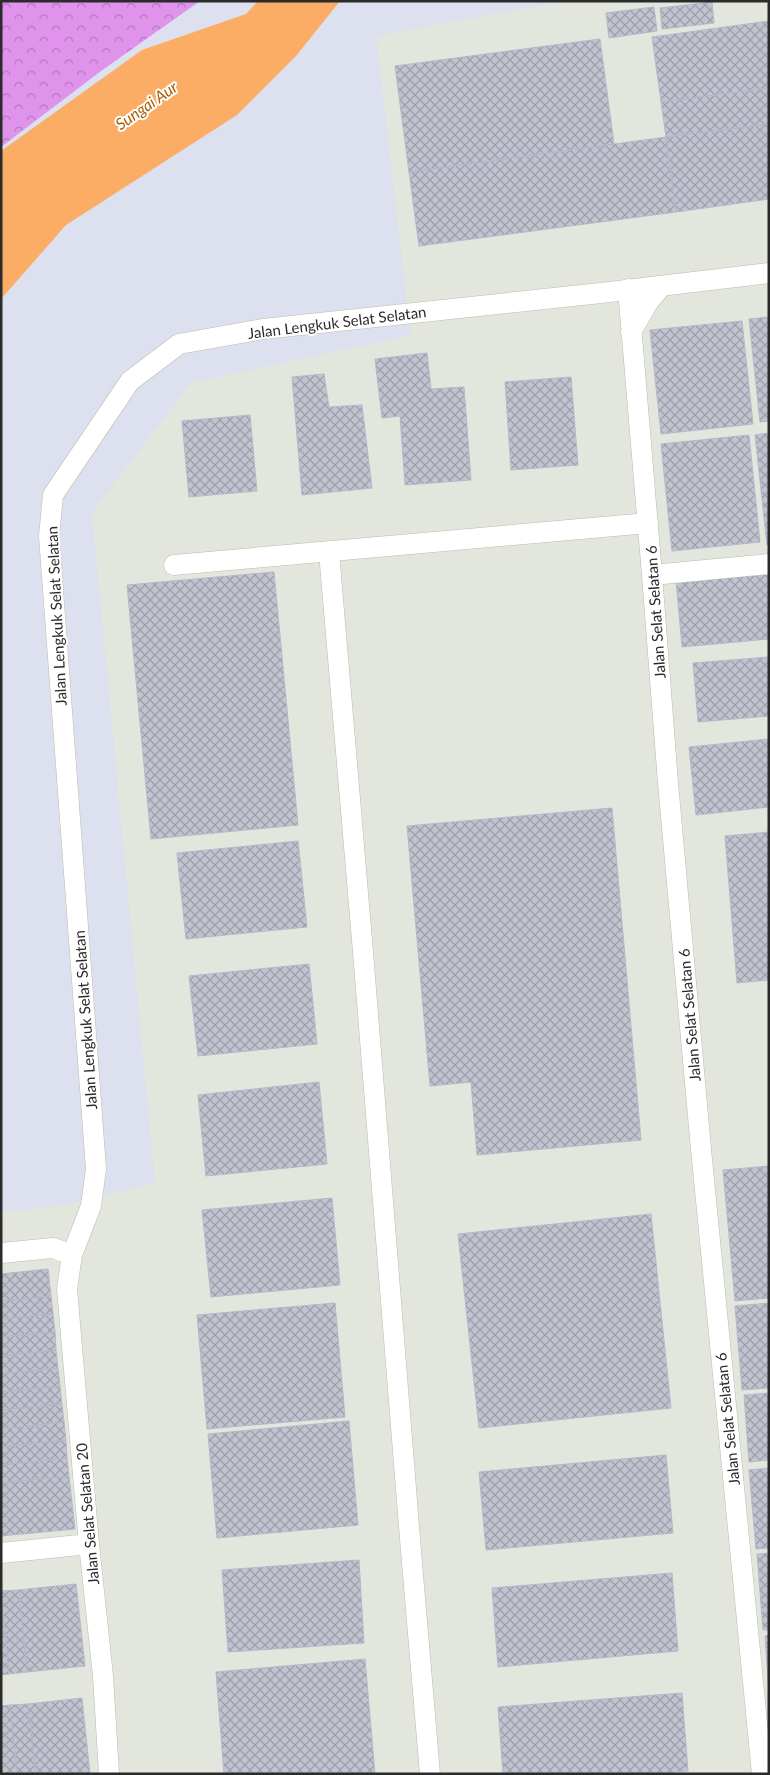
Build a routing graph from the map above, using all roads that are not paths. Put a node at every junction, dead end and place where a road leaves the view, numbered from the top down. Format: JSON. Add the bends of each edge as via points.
{"nodes":[{"id":1,"x":769,"y":273,"type":"edge"},
{"id":2,"x":662,"y":286,"type":"junction"},
{"id":3,"x":628,"y":289,"type":"junction"},
{"id":4,"x":601,"y":293,"type":"junction"},
{"id":5,"x":631,"y":328,"type":"junction"},
{"id":6,"x":648,"y":523,"type":"junction"},
{"id":7,"x":329,"y":552,"type":"junction"},
{"id":8,"x":769,"y":564,"type":"edge"},
{"id":9,"x":174,"y":565,"type":"dead end"},
{"id":10,"x":652,"y":575,"type":"junction"},
{"id":11,"x":1,"y":1253,"type":"edge"},
{"id":12,"x":72,"y":1255,"type":"junction"},
{"id":13,"x":89,"y":1544,"type":"junction"},
{"id":14,"x":1,"y":1553,"type":"edge"},
{"id":15,"x":764,"y":1740,"type":"edge"},
{"id":16,"x":109,"y":1774,"type":"edge"},
{"id":17,"x":430,"y":1774,"type":"edge"},
{"id":18,"x":762,"y":1774,"type":"edge"}],
"edges":[{"from":1,"to":2,"type":"street","name":"Jalan Lengkuk Selat Selatan"},
{"from":2,"to":3,"type":"street","name":"Jalan Lengkuk Selat Selatan"},
{"from":2,"to":5,"type":"street"},
{"from":3,"to":4,"type":"street","name":"Jalan Lengkuk Selat Selatan"},
{"from":3,"to":5,"type":"street","name":"Jalan Selat Selatan 6"},
{"from":4,"to":5,"type":"street","via":[[620,310]]},
{"from":4,"to":12,"type":"street","name":"Jalan Lengkuk Selat Selatan","via":[[264,329],[178,344],[130,381],[53,495],[49,536],[96,1169],[91,1206]]},
{"from":5,"to":6,"type":"street","name":"Jalan Selat Selatan 6"},
{"from":6,"to":7,"type":"street"},
{"from":6,"to":10,"type":"street","name":"Jalan Selat Selatan 6"},
{"from":7,"to":9,"type":"street"},
{"from":7,"to":17,"type":"street"},
{"from":8,"to":10,"type":"street"},
{"from":10,"to":15,"type":"street","name":"Jalan Selat Selatan 6","via":[[701,1149]]},
{"from":11,"to":12,"type":"street","via":[[53,1248]]},
{"from":12,"to":13,"type":"street","name":"Jalan Selat Selatan 20","via":[[67,1289]]},
{"from":13,"to":14,"type":"street"},
{"from":13,"to":16,"type":"street","name":"Jalan Selat Selatan 20","via":[[103,1676]]},
{"from":15,"to":18,"type":"street","name":"Jalan Selat Selatan 6"}]}
